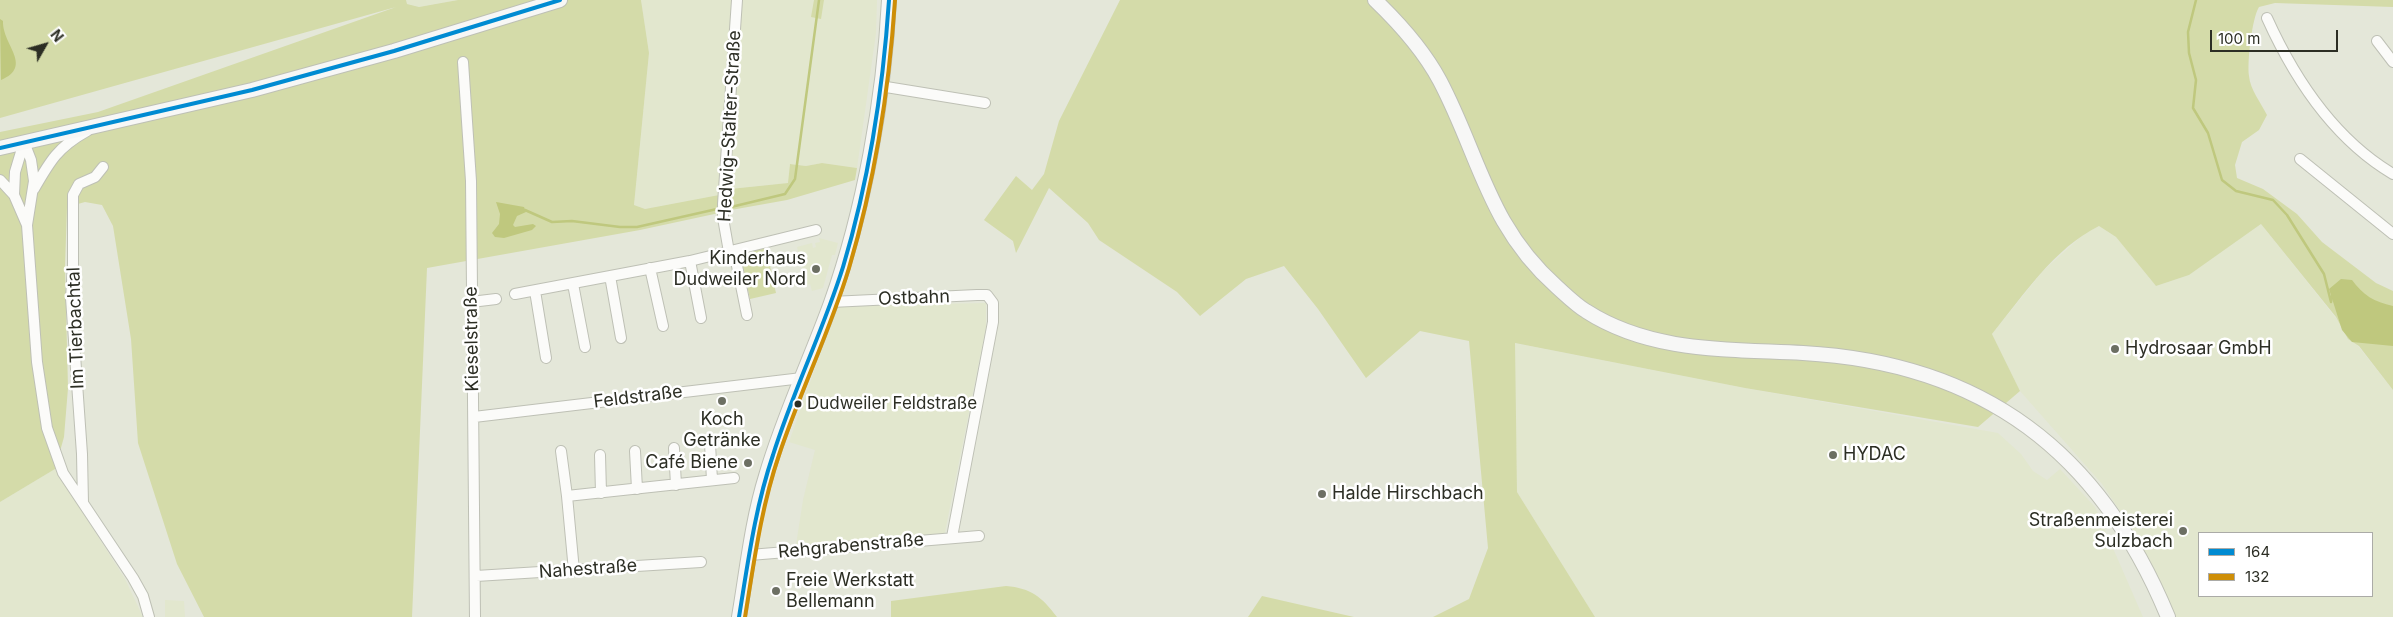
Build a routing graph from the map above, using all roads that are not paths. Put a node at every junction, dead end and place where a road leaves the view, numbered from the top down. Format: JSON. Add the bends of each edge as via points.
{"nodes":[{"id":1,"x":560,"y":0,"type":"edge"},
{"id":2,"x":737,"y":0,"type":"edge"},
{"id":3,"x":888,"y":0,"type":"edge"},
{"id":4,"x":1375,"y":0,"type":"edge"},
{"id":5,"x":2267,"y":18,"type":"dead end"},
{"id":6,"x":2376,"y":41,"type":"dead end"},
{"id":7,"x":463,"y":62,"type":"dead end"},
{"id":8,"x":2393,"y":62,"type":"edge"},
{"id":9,"x":880,"y":86,"type":"junction"},
{"id":10,"x":985,"y":103,"type":"dead end"},
{"id":11,"x":98,"y":125,"type":"junction"},
{"id":12,"x":24,"y":142,"type":"junction"},
{"id":13,"x":0,"y":148,"type":"edge"},
{"id":14,"x":2300,"y":159,"type":"dead end"},
{"id":15,"x":103,"y":167,"type":"dead end"},
{"id":16,"x":2393,"y":174,"type":"edge"},
{"id":17,"x":0,"y":180,"type":"edge"},
{"id":18,"x":33,"y":192,"type":"junction"},
{"id":19,"x":14,"y":195,"type":"junction"},
{"id":20,"x":27,"y":225,"type":"junction"},
{"id":21,"x":816,"y":230,"type":"dead end"},
{"id":22,"x":2393,"y":234,"type":"edge"},
{"id":23,"x":732,"y":252,"type":"junction"},
{"id":24,"x":690,"y":261,"type":"junction"},
{"id":25,"x":650,"y":268,"type":"junction"},
{"id":26,"x":610,"y":276,"type":"junction"},
{"id":27,"x":573,"y":284,"type":"junction"},
{"id":28,"x":535,"y":291,"type":"junction"},
{"id":29,"x":515,"y":294,"type":"dead end"},
{"id":30,"x":496,"y":298,"type":"dead end"},
{"id":31,"x":471,"y":302,"type":"junction"},
{"id":32,"x":831,"y":302,"type":"junction"},
{"id":33,"x":748,"y":315,"type":"dead end"},
{"id":34,"x":701,"y":318,"type":"dead end"},
{"id":35,"x":663,"y":326,"type":"dead end"},
{"id":36,"x":621,"y":338,"type":"dead end"},
{"id":37,"x":585,"y":347,"type":"dead end"},
{"id":38,"x":546,"y":358,"type":"dead end"},
{"id":39,"x":802,"y":378,"type":"junction"},
{"id":40,"x":474,"y":417,"type":"junction"},
{"id":41,"x":710,"y":444,"type":"dead end"},
{"id":42,"x":674,"y":448,"type":"dead end"},
{"id":43,"x":561,"y":451,"type":"dead end"},
{"id":44,"x":635,"y":451,"type":"dead end"},
{"id":45,"x":600,"y":455,"type":"dead end"},
{"id":46,"x":734,"y":478,"type":"dead end"},
{"id":47,"x":712,"y":480,"type":"junction"},
{"id":48,"x":676,"y":485,"type":"junction"},
{"id":49,"x":637,"y":489,"type":"junction"},
{"id":50,"x":601,"y":493,"type":"junction"},
{"id":51,"x":567,"y":496,"type":"junction"},
{"id":52,"x":83,"y":504,"type":"junction"},
{"id":53,"x":979,"y":536,"type":"dead end"},
{"id":54,"x":952,"y":537,"type":"junction"},
{"id":55,"x":750,"y":555,"type":"junction"},
{"id":56,"x":701,"y":562,"type":"dead end"},
{"id":57,"x":574,"y":571,"type":"junction"},
{"id":58,"x":476,"y":576,"type":"junction"},
{"id":59,"x":149,"y":617,"type":"edge"},
{"id":60,"x":475,"y":617,"type":"edge"},
{"id":61,"x":740,"y":617,"type":"edge"},
{"id":62,"x":2168,"y":617,"type":"edge"}],
"edges":[{"from":1,"to":11,"type":"street","via":[[252,90]]},
{"from":2,"to":23,"type":"street","name":"Hedwig-Stalter-Straße","via":[[723,204],[723,218]]},
{"from":3,"to":9,"type":"street"},
{"from":4,"to":62,"type":"street","via":[[1413,43],[1439,80],[1498,214],[1514,239],[1542,274],[1585,311],[1640,337],[1691,347],[1827,354],[1875,362],[1942,379],[1994,405],[2045,440],[2076,469],[2112,512],[2150,574]]},
{"from":5,"to":16,"type":"street","via":[[2299,77],[2333,126],[2366,157]]},
{"from":6,"to":8,"type":"street"},
{"from":7,"to":31,"type":"street","name":"Kieselstraße","via":[[472,182]]},
{"from":9,"to":10,"type":"street"},
{"from":9,"to":32,"type":"street","via":[[867,166]]},
{"from":11,"to":12,"type":"street"},
{"from":11,"to":18,"type":"street","via":[[72,139],[52,158]]},
{"from":12,"to":13,"type":"street"},
{"from":12,"to":18,"type":"street","via":[[31,160]]},
{"from":12,"to":19,"type":"street","via":[[15,172]]},
{"from":14,"to":22,"type":"street"},
{"from":15,"to":52,"type":"street","name":"Im Tierbachtal","via":[[94,177],[78,184],[73,195],[71,298]]},
{"from":17,"to":19,"type":"street"},
{"from":18,"to":20,"type":"street"},
{"from":19,"to":20,"type":"street"},
{"from":20,"to":52,"type":"street","via":[[37,362],[46,428],[63,473]]},
{"from":21,"to":23,"type":"street"},
{"from":23,"to":24,"type":"street"},
{"from":23,"to":33,"type":"street","name":"Hedwig-Stalter-Straße"},
{"from":24,"to":25,"type":"street"},
{"from":24,"to":34,"type":"street"},
{"from":25,"to":26,"type":"street"},
{"from":25,"to":35,"type":"street"},
{"from":26,"to":27,"type":"street"},
{"from":26,"to":36,"type":"street"},
{"from":27,"to":28,"type":"street"},
{"from":27,"to":37,"type":"street"},
{"from":28,"to":29,"type":"street"},
{"from":28,"to":38,"type":"street"},
{"from":30,"to":31,"type":"street"},
{"from":31,"to":40,"type":"street","name":"Kieselstraße"},
{"from":32,"to":39,"type":"street"},
{"from":32,"to":54,"type":"street","name":"Ostbahn","via":[[987,295],[993,303]]},
{"from":39,"to":40,"type":"street","name":"Feldstraße"},
{"from":39,"to":55,"type":"street","via":[[765,476]]},
{"from":40,"to":58,"type":"street","name":"Kieselstraße"},
{"from":41,"to":47,"type":"street"},
{"from":42,"to":48,"type":"street"},
{"from":43,"to":51,"type":"street"},
{"from":44,"to":49,"type":"street"},
{"from":45,"to":50,"type":"street"},
{"from":46,"to":47,"type":"street"},
{"from":47,"to":48,"type":"street"},
{"from":48,"to":49,"type":"street"},
{"from":49,"to":50,"type":"street"},
{"from":50,"to":51,"type":"street"},
{"from":51,"to":57,"type":"street"},
{"from":52,"to":59,"type":"street","via":[[133,578]]},
{"from":53,"to":54,"type":"street","name":"Rehgrabenstraße"},
{"from":54,"to":55,"type":"street","name":"Rehgrabenstraße"},
{"from":55,"to":61,"type":"street"},
{"from":56,"to":57,"type":"street","name":"Nahestraße"},
{"from":57,"to":58,"type":"street","name":"Nahestraße"},
{"from":58,"to":60,"type":"street","name":"Kieselstraße"}]}
